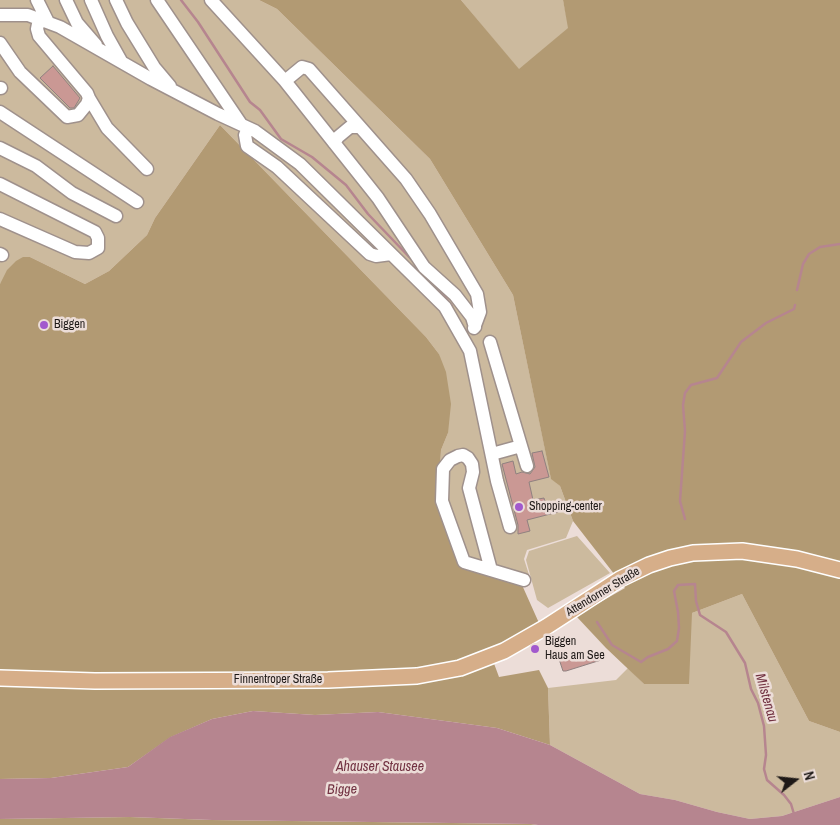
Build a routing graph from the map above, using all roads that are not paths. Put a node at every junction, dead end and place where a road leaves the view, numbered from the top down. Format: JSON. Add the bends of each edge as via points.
{"nodes":[{"id":1,"x":37,"y":0,"type":"edge"},
{"id":2,"x":66,"y":0,"type":"edge"},
{"id":3,"x":91,"y":0,"type":"edge"},
{"id":4,"x":116,"y":0,"type":"edge"},
{"id":5,"x":157,"y":0,"type":"edge"},
{"id":6,"x":211,"y":0,"type":"edge"},
{"id":7,"x":0,"y":14,"type":"edge"},
{"id":8,"x":43,"y":21,"type":"junction"},
{"id":9,"x":0,"y":43,"type":"edge"},
{"id":10,"x":101,"y":51,"type":"junction"},
{"id":11,"x":123,"y":63,"type":"junction"},
{"id":12,"x":285,"y":81,"type":"junction"},
{"id":13,"x":175,"y":92,"type":"junction"},
{"id":14,"x":89,"y":98,"type":"junction"},
{"id":15,"x":0,"y":112,"type":"edge"},
{"id":16,"x":245,"y":127,"type":"junction"},
{"id":17,"x":360,"y":127,"type":"junction"},
{"id":18,"x":334,"y":143,"type":"junction"},
{"id":19,"x":0,"y":148,"type":"edge"},
{"id":20,"x":147,"y":169,"type":"dead end"},
{"id":21,"x":0,"y":184,"type":"edge"},
{"id":22,"x":137,"y":202,"type":"dead end"},
{"id":23,"x":116,"y":216,"type":"dead end"},
{"id":24,"x":0,"y":220,"type":"edge"},
{"id":25,"x":474,"y":327,"type":"junction"},
{"id":26,"x":462,"y":337,"type":"junction"},
{"id":27,"x":490,"y":342,"type":"dead end"},
{"id":28,"x":521,"y":446,"type":"junction"},
{"id":29,"x":492,"y":454,"type":"junction"},
{"id":30,"x":526,"y":466,"type":"dead end"},
{"id":31,"x":510,"y":526,"type":"dead end"},
{"id":32,"x":491,"y":570,"type":"junction"},
{"id":33,"x":840,"y":570,"type":"edge"},
{"id":34,"x":524,"y":580,"type":"dead end"},
{"id":35,"x":546,"y":627,"type":"joint"},
{"id":36,"x":0,"y":678,"type":"edge"}],
"edges":[{"from":1,"to":8,"type":"lane"},
{"from":2,"to":10,"type":"lane","via":[[77,22]]},
{"from":3,"to":11,"type":"lane"},
{"from":4,"to":13,"type":"lane","via":[[154,67]]},
{"from":5,"to":16,"type":"lane"},
{"from":6,"to":12,"type":"lane"},
{"from":7,"to":8,"type":"lane","via":[[28,15]]},
{"from":8,"to":10,"type":"lane"},
{"from":8,"to":14,"type":"lane","via":[[37,29],[39,36]]},
{"from":9,"to":14,"type":"lane","via":[[20,72],[67,118],[78,115]]},
{"from":10,"to":11,"type":"lane"},
{"from":11,"to":13,"type":"lane"},
{"from":12,"to":17,"type":"lane","via":[[302,67],[309,69]]},
{"from":12,"to":18,"type":"lane"},
{"from":13,"to":16,"type":"lane"},
{"from":14,"to":20,"type":"lane","via":[[107,128]]},
{"from":15,"to":22,"type":"lane"},
{"from":16,"to":26,"type":"lane","via":[[300,164],[445,307]]},
{"from":17,"to":18,"type":"lane","via":[[350,128]]},
{"from":17,"to":25,"type":"lane","via":[[406,180],[430,214],[477,294],[480,312]]},
{"from":18,"to":25,"type":"lane","via":[[390,214],[424,266],[456,295],[472,317]]},
{"from":19,"to":23,"type":"lane","via":[[36,166],[72,193]]},
{"from":21,"to":24,"type":"lane","via":[[95,232],[98,248],[88,253],[75,252]]},
{"from":25,"to":26,"type":"lane"},
{"from":26,"to":29,"type":"lane","via":[[470,351]]},
{"from":27,"to":28,"type":"lane"},
{"from":28,"to":29,"type":"lane"},
{"from":28,"to":30,"type":"lane"},
{"from":29,"to":31,"type":"lane"},
{"from":32,"to":32,"type":"lane","via":[[464,562],[442,501],[443,469],[458,456],[463,455],[472,464],[469,488]]},
{"from":32,"to":34,"type":"lane"},
{"from":33,"to":35,"type":"main road","name":"Attendorner Straße","via":[[797,559],[742,551],[694,553],[649,565],[620,579]]},
{"from":35,"to":36,"type":"main road","name":"Finnentroper Straße","via":[[504,651],[468,665],[400,678],[95,682]]}]}
